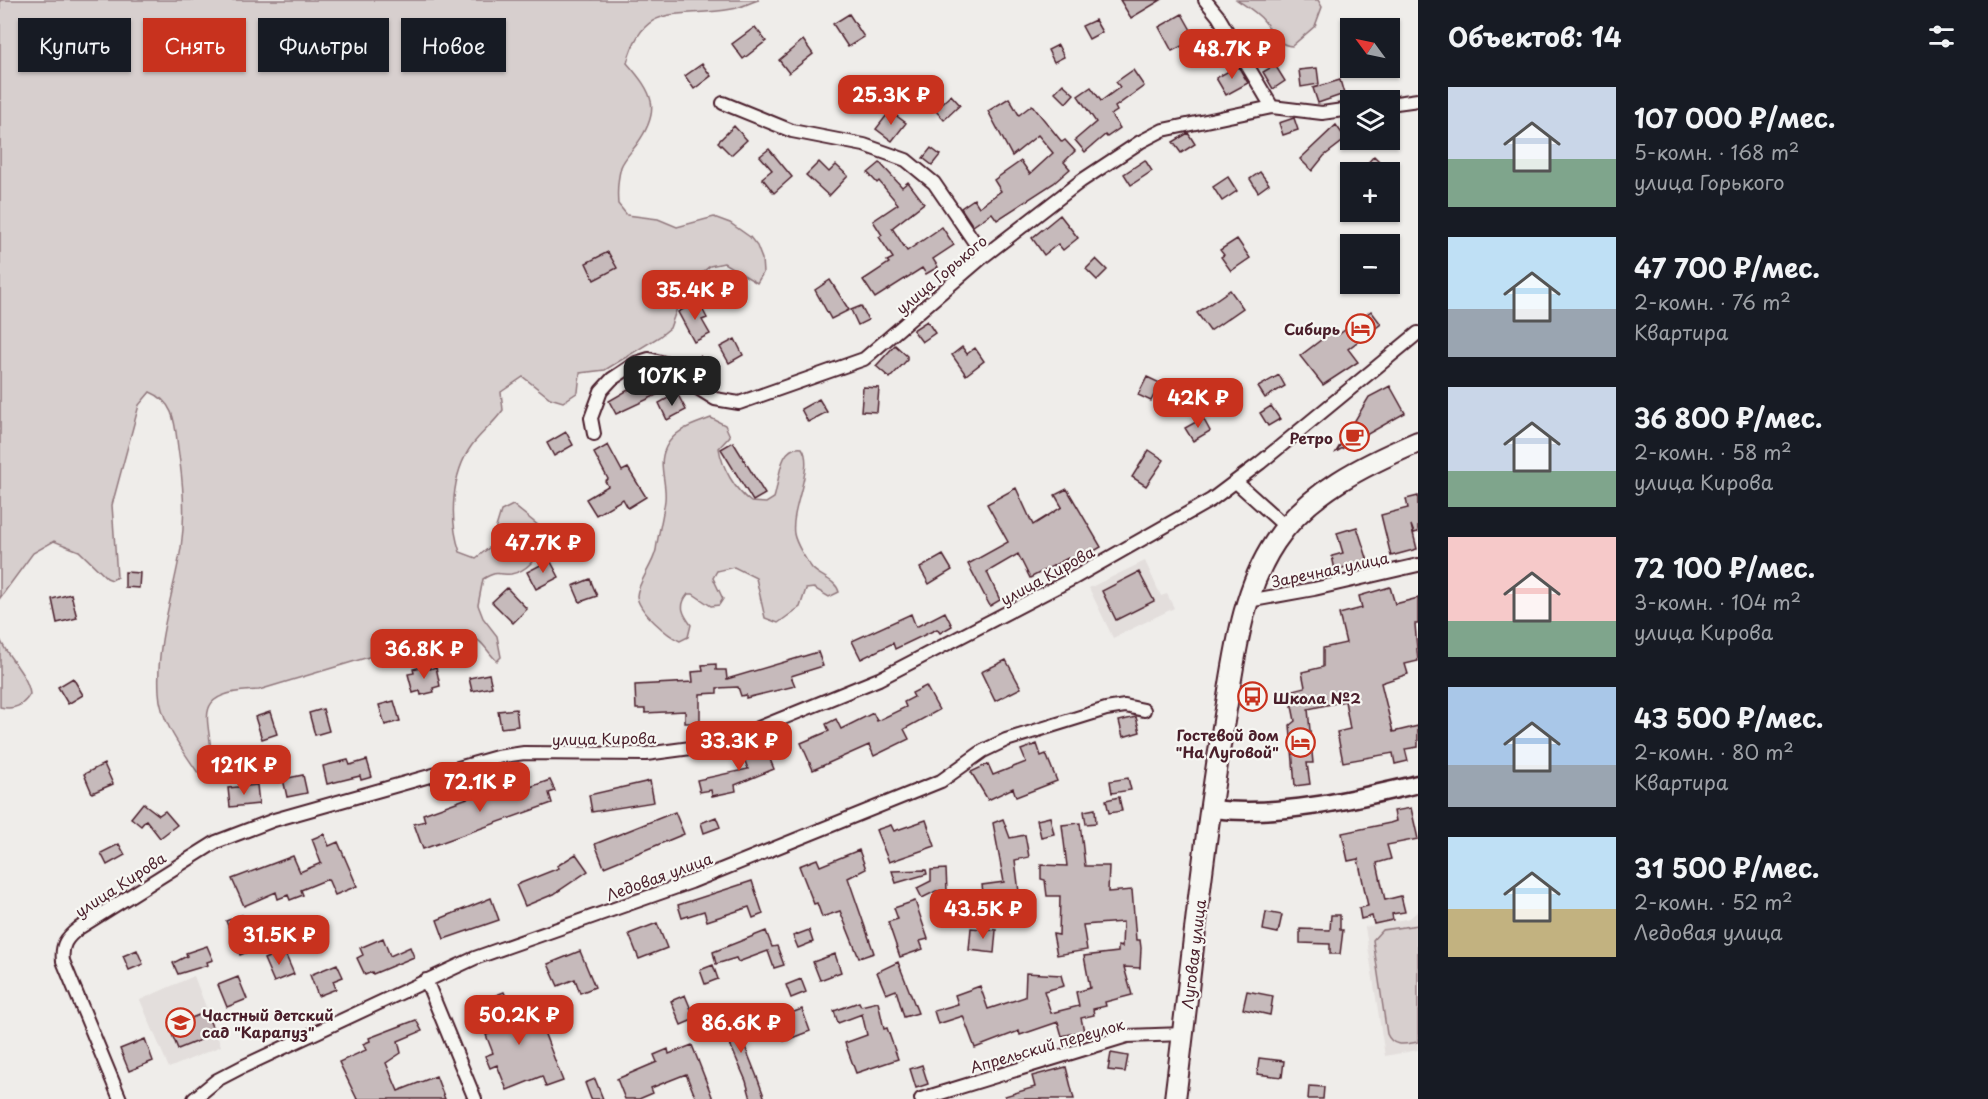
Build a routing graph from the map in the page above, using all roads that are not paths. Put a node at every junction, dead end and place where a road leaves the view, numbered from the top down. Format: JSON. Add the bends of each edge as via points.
{"nodes":[{"id":1,"x":1205,"y":0,"type":"edge"},
{"id":2,"x":1418,"y":100,"type":"edge"},
{"id":3,"x":1400,"y":102,"type":"edge"},
{"id":4,"x":723,"y":103,"type":"dead end"},
{"id":5,"x":1272,"y":107,"type":"junction"},
{"id":6,"x":1340,"y":110,"type":"edge"},
{"id":7,"x":984,"y":256,"type":"junction"},
{"id":8,"x":1418,"y":333,"type":"edge"},
{"id":9,"x":594,"y":434,"type":"dead end"},
{"id":10,"x":1418,"y":442,"type":"edge"},
{"id":11,"x":1236,"y":482,"type":"junction"},
{"id":12,"x":1280,"y":535,"type":"junction"},
{"id":13,"x":1418,"y":564,"type":"edge"},
{"id":14,"x":1248,"y":601,"type":"junction"},
{"id":15,"x":1144,"y":710,"type":"dead end"},
{"id":16,"x":1418,"y":784,"type":"edge"},
{"id":17,"x":1211,"y":809,"type":"junction"},
{"id":18,"x":426,"y":980,"type":"junction"},
{"id":19,"x":1184,"y":1034,"type":"junction"},
{"id":20,"x":201,"y":1096,"type":"edge"},
{"id":21,"x":120,"y":1099,"type":"edge"},
{"id":22,"x":475,"y":1099,"type":"edge"},
{"id":23,"x":921,"y":1099,"type":"edge"},
{"id":24,"x":1175,"y":1099,"type":"edge"}],
"edges":[{"from":1,"to":5,"type":"street"},
{"from":2,"to":3,"type":"street"},
{"from":4,"to":7,"type":"street","via":[[792,131],[864,145],[906,160],[934,183]]},
{"from":5,"to":6,"type":"street","name":"улица Горького","via":[[1322,113]]},
{"from":5,"to":7,"type":"street","name":"улица Горького","via":[[1185,123],[1140,141]]},
{"from":7,"to":9,"type":"street","name":"улица Горького","via":[[864,359],[739,404],[705,394],[668,364],[649,359],[636,363],[601,391],[591,418]]},
{"from":8,"to":11,"type":"street","name":"улица Кирова"},
{"from":10,"to":12,"type":"main road","name":"Луговая улица","via":[[1335,484],[1309,503]]},
{"from":11,"to":12,"type":"street"},
{"from":11,"to":21,"type":"street","name":"улица Кирова","via":[[1144,539],[939,650],[734,738],[676,752],[524,753],[497,757],[320,806],[216,842],[65,940],[63,961]]},
{"from":12,"to":14,"type":"main road","name":"Луговая улица"},
{"from":13,"to":14,"type":"street","name":"Заречная улица","via":[[1314,590]]},
{"from":14,"to":17,"type":"main road","name":"Луговая улица"},
{"from":15,"to":18,"type":"street","name":"Ледовая улица","via":[[1125,706],[1031,730],[983,751],[941,781],[691,882],[525,938]]},
{"from":16,"to":17,"type":"street","via":[[1316,805],[1247,811]]},
{"from":17,"to":19,"type":"main road","name":"Луговая улица"},
{"from":18,"to":20,"type":"street","name":"Ледовая улица","via":[[242,1067]]},
{"from":18,"to":22,"type":"street"},
{"from":19,"to":23,"type":"street","name":"Апрельский переулок","via":[[1127,1036]]},
{"from":19,"to":24,"type":"main road","name":"Луговая улица"}]}
